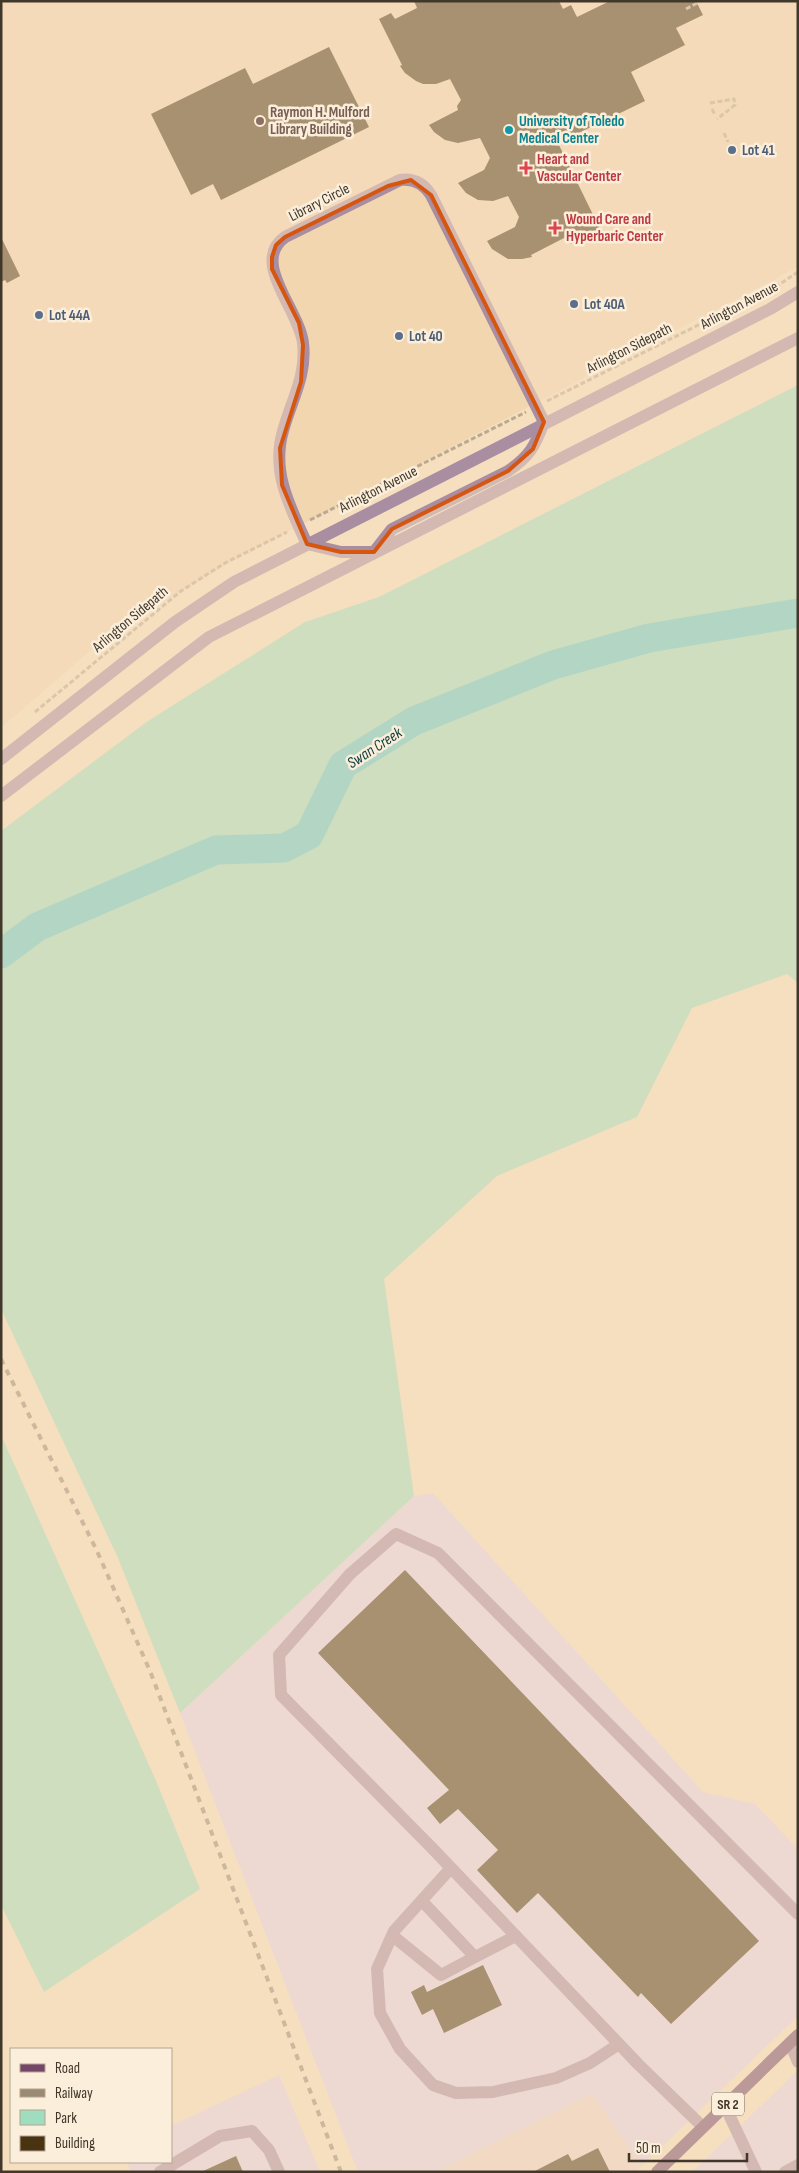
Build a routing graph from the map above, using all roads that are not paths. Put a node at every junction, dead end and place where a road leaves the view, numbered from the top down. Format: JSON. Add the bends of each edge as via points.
{"nodes":[{"id":1,"x":798,"y":292,"type":"edge"},
{"id":2,"x":798,"y":338,"type":"edge"},
{"id":3,"x":544,"y":422,"type":"junction"},
{"id":4,"x":307,"y":544,"type":"junction"},
{"id":5,"x":374,"y":552,"type":"junction"},
{"id":6,"x":1,"y":760,"type":"edge"},
{"id":7,"x":1,"y":796,"type":"edge"},
{"id":8,"x":451,"y":1868,"type":"junction"},
{"id":9,"x":422,"y":1901,"type":"junction"},
{"id":10,"x":798,"y":1914,"type":"edge"},
{"id":11,"x":392,"y":1936,"type":"junction"},
{"id":12,"x":516,"y":1936,"type":"junction"},
{"id":13,"x":475,"y":1957,"type":"junction"},
{"id":14,"x":794,"y":2039,"type":"edge"},
{"id":15,"x":619,"y":2044,"type":"junction"},
{"id":16,"x":798,"y":2062,"type":"edge"},
{"id":17,"x":725,"y":2106,"type":"junction"},
{"id":18,"x":703,"y":2127,"type":"junction"},
{"id":19,"x":798,"y":2165,"type":"edge"},
{"id":20,"x":160,"y":2172,"type":"edge"},
{"id":21,"x":279,"y":2172,"type":"edge"},
{"id":22,"x":657,"y":2172,"type":"edge"},
{"id":23,"x":756,"y":2172,"type":"edge"},
{"id":24,"x":785,"y":2172,"type":"edge"}],
"edges":[{"from":1,"to":3,"type":"street","name":"Arlington Avenue"},
{"from":2,"to":5,"type":"street"},
{"from":3,"to":4,"type":"street","name":"Arlington Avenue"},
{"from":3,"to":4,"type":"street","name":"Library Circle","via":[[431,195],[422,185],[400,180],[294,233],[276,245],[272,257],[272,269],[299,323],[304,345],[301,382],[283,431],[279,466],[284,494]]},
{"from":3,"to":5,"type":"street","via":[[533,449],[523,461],[392,529]]},
{"from":4,"to":5,"type":"street","via":[[342,552]]},
{"from":4,"to":6,"type":"street","name":"Arlington Avenue","via":[[202,601]]},
{"from":5,"to":7,"type":"street","via":[[209,637]]},
{"from":8,"to":9,"type":"street"},
{"from":8,"to":10,"type":"street","via":[[281,1694],[279,1655],[350,1574],[396,1534],[438,1553]]},
{"from":8,"to":12,"type":"street"},
{"from":9,"to":11,"type":"street"},
{"from":9,"to":13,"type":"street"},
{"from":11,"to":13,"type":"street","via":[[441,1974]]},
{"from":11,"to":15,"type":"street","via":[[377,1969],[380,2013],[400,2049],[433,2085],[456,2093],[493,2092],[556,2078],[590,2063]]},
{"from":12,"to":13,"type":"street"},
{"from":12,"to":15,"type":"street"},
{"from":14,"to":16,"type":"street"},
{"from":14,"to":17,"type":"main road","number":"SR 2"},
{"from":15,"to":18,"type":"street"},
{"from":17,"to":18,"type":"main road","number":"SR 2"},
{"from":17,"to":23,"type":"street"},
{"from":18,"to":22,"type":"main road","number":"SR 2"},
{"from":19,"to":24,"type":"street"},
{"from":20,"to":21,"type":"street","via":[[220,2136],[252,2131],[269,2150]]}]}
